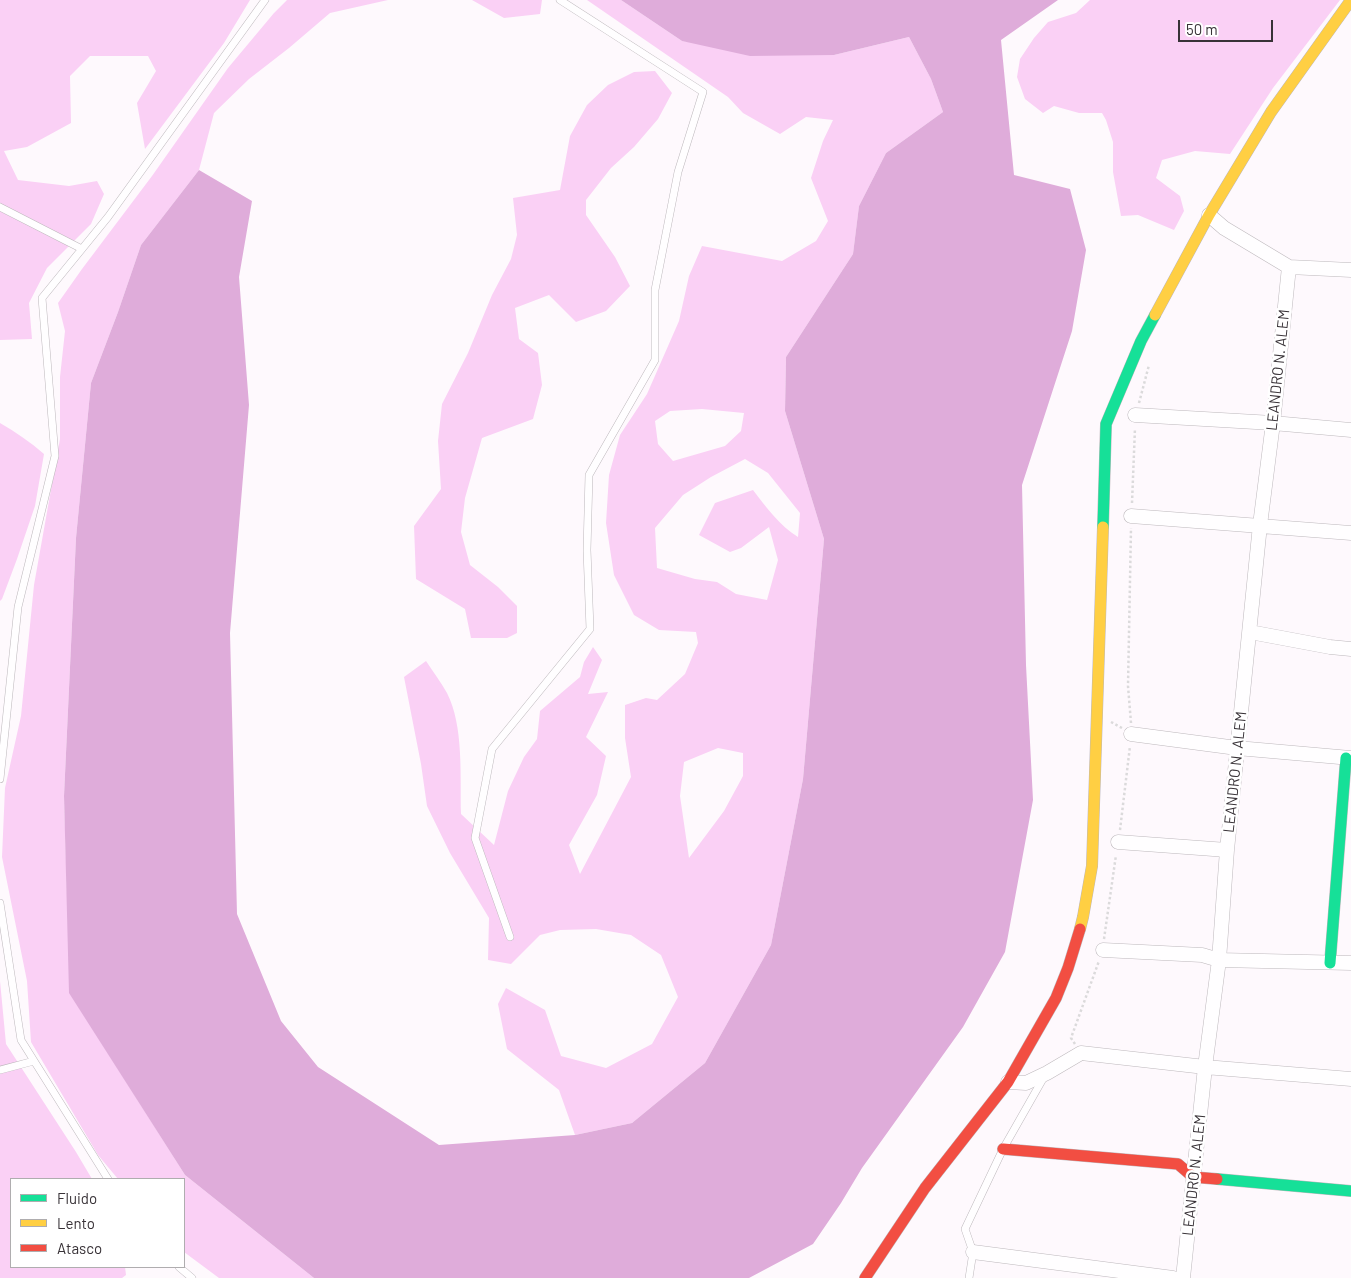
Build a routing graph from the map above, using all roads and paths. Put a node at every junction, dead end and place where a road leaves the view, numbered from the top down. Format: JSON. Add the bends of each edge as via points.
{"nodes":[{"id":1,"x":265,"y":0,"type":"edge"},
{"id":2,"x":560,"y":0,"type":"edge"},
{"id":3,"x":1350,"y":0,"type":"edge"},
{"id":4,"x":0,"y":207,"type":"edge"},
{"id":5,"x":1209,"y":215,"type":"junction"},
{"id":6,"x":82,"y":249,"type":"junction"},
{"id":7,"x":1289,"y":267,"type":"junction"},
{"id":8,"x":1351,"y":270,"type":"edge"},
{"id":9,"x":1150,"y":362,"type":"dead end"},
{"id":10,"x":1136,"y":415,"type":"junction"},
{"id":11,"x":1273,"y":423,"type":"junction"},
{"id":12,"x":1351,"y":430,"type":"edge"},
{"id":13,"x":1131,"y":516,"type":"junction"},
{"id":14,"x":1260,"y":525,"type":"junction"},
{"id":15,"x":1351,"y":533,"type":"edge"},
{"id":16,"x":1250,"y":632,"type":"junction"},
{"id":17,"x":1351,"y":649,"type":"edge"},
{"id":18,"x":1097,"y":714,"type":"junction"},
{"id":19,"x":1131,"y":734,"type":"junction"},
{"id":20,"x":1237,"y":748,"type":"junction"},
{"id":21,"x":1349,"y":758,"type":"edge"},
{"id":22,"x":0,"y":779,"type":"edge"},
{"id":23,"x":1118,"y":842,"type":"junction"},
{"id":24,"x":1227,"y":850,"type":"junction"},
{"id":25,"x":0,"y":903,"type":"edge"},
{"id":26,"x":510,"y":937,"type":"dead end"},
{"id":27,"x":1103,"y":950,"type":"junction"},
{"id":28,"x":1218,"y":960,"type":"junction"},
{"id":29,"x":1330,"y":963,"type":"junction"},
{"id":30,"x":1351,"y":963,"type":"edge"},
{"id":31,"x":1081,"y":1054,"type":"junction"},
{"id":32,"x":34,"y":1061,"type":"junction"},
{"id":33,"x":1205,"y":1066,"type":"junction"},
{"id":34,"x":0,"y":1070,"type":"edge"},
{"id":35,"x":1047,"y":1073,"type":"junction"},
{"id":36,"x":1351,"y":1079,"type":"edge"},
{"id":37,"x":1008,"y":1082,"type":"junction"},
{"id":38,"x":1003,"y":1149,"type":"junction"},
{"id":39,"x":1193,"y":1177,"type":"junction"},
{"id":40,"x":107,"y":1178,"type":"edge"},
{"id":41,"x":1351,"y":1191,"type":"edge"},
{"id":42,"x":973,"y":1252,"type":"junction"},
{"id":43,"x":180,"y":1268,"type":"edge"},
{"id":44,"x":192,"y":1278,"type":"edge"},
{"id":45,"x":865,"y":1278,"type":"edge"},
{"id":46,"x":969,"y":1278,"type":"edge"},
{"id":47,"x":1173,"y":1278,"type":"edge"},
{"id":48,"x":1183,"y":1278,"type":"edge"}],
"edges":[{"from":1,"to":6,"type":"lane"},
{"from":2,"to":26,"type":"lane","via":[[703,92],[678,172],[655,290],[655,360],[589,475],[590,629],[492,748],[475,838]]},
{"from":3,"to":5,"type":"street","via":[[1271,112]]},
{"from":4,"to":6,"type":"lane"},
{"from":5,"to":7,"type":"street","via":[[1224,228]]},
{"from":5,"to":18,"type":"street","via":[[1140,341],[1106,424]]},
{"from":6,"to":22,"type":"lane","via":[[42,298],[56,456],[18,607]]},
{"from":7,"to":8,"type":"street"},
{"from":7,"to":11,"type":"street","name":"LEANDRO N. ALEM"},
{"from":9,"to":10,"type":"path"},
{"from":10,"to":11,"type":"street"},
{"from":10,"to":13,"type":"path"},
{"from":11,"to":12,"type":"street"},
{"from":11,"to":14,"type":"street","name":"LEANDRO N. ALEM"},
{"from":13,"to":14,"type":"street"},
{"from":13,"to":19,"type":"path","via":[[1128,686]]},
{"from":14,"to":15,"type":"street"},
{"from":14,"to":16,"type":"street","name":"LEANDRO N. ALEM"},
{"from":16,"to":17,"type":"street"},
{"from":16,"to":20,"type":"street","name":"LEANDRO N. ALEM"},
{"from":18,"to":19,"type":"path"},
{"from":18,"to":37,"type":"street","via":[[1092,866],[1082,917],[1056,998]]},
{"from":19,"to":20,"type":"street"},
{"from":19,"to":23,"type":"path"},
{"from":20,"to":21,"type":"street"},
{"from":20,"to":24,"type":"street","name":"LEANDRO N. ALEM"},
{"from":21,"to":29,"type":"street"},
{"from":23,"to":24,"type":"street"},
{"from":23,"to":27,"type":"path"},
{"from":24,"to":28,"type":"street","name":"LEANDRO N. ALEM"},
{"from":25,"to":32,"type":"lane","via":[[21,1040]]},
{"from":27,"to":28,"type":"street","via":[[1202,955]]},
{"from":27,"to":31,"type":"path","via":[[1071,1038]]},
{"from":28,"to":29,"type":"street"},
{"from":28,"to":33,"type":"street","name":"LEANDRO N. ALEM"},
{"from":29,"to":30,"type":"street"},
{"from":31,"to":33,"type":"street"},
{"from":31,"to":35,"type":"street"},
{"from":32,"to":34,"type":"lane"},
{"from":32,"to":40,"type":"lane"},
{"from":33,"to":36,"type":"street"},
{"from":33,"to":39,"type":"street","name":"LEANDRO N. ALEM"},
{"from":35,"to":37,"type":"street","via":[[1026,1083]]},
{"from":35,"to":38,"type":"lane"},
{"from":37,"to":45,"type":"street","via":[[925,1188]]},
{"from":38,"to":39,"type":"street","via":[[1178,1164]]},
{"from":38,"to":42,"type":"lane","via":[[965,1230]]},
{"from":39,"to":41,"type":"street"},
{"from":39,"to":48,"type":"street","name":"LEANDRO N. ALEM"},
{"from":42,"to":46,"type":"lane"},
{"from":42,"to":47,"type":"street"},
{"from":43,"to":44,"type":"lane"}]}
